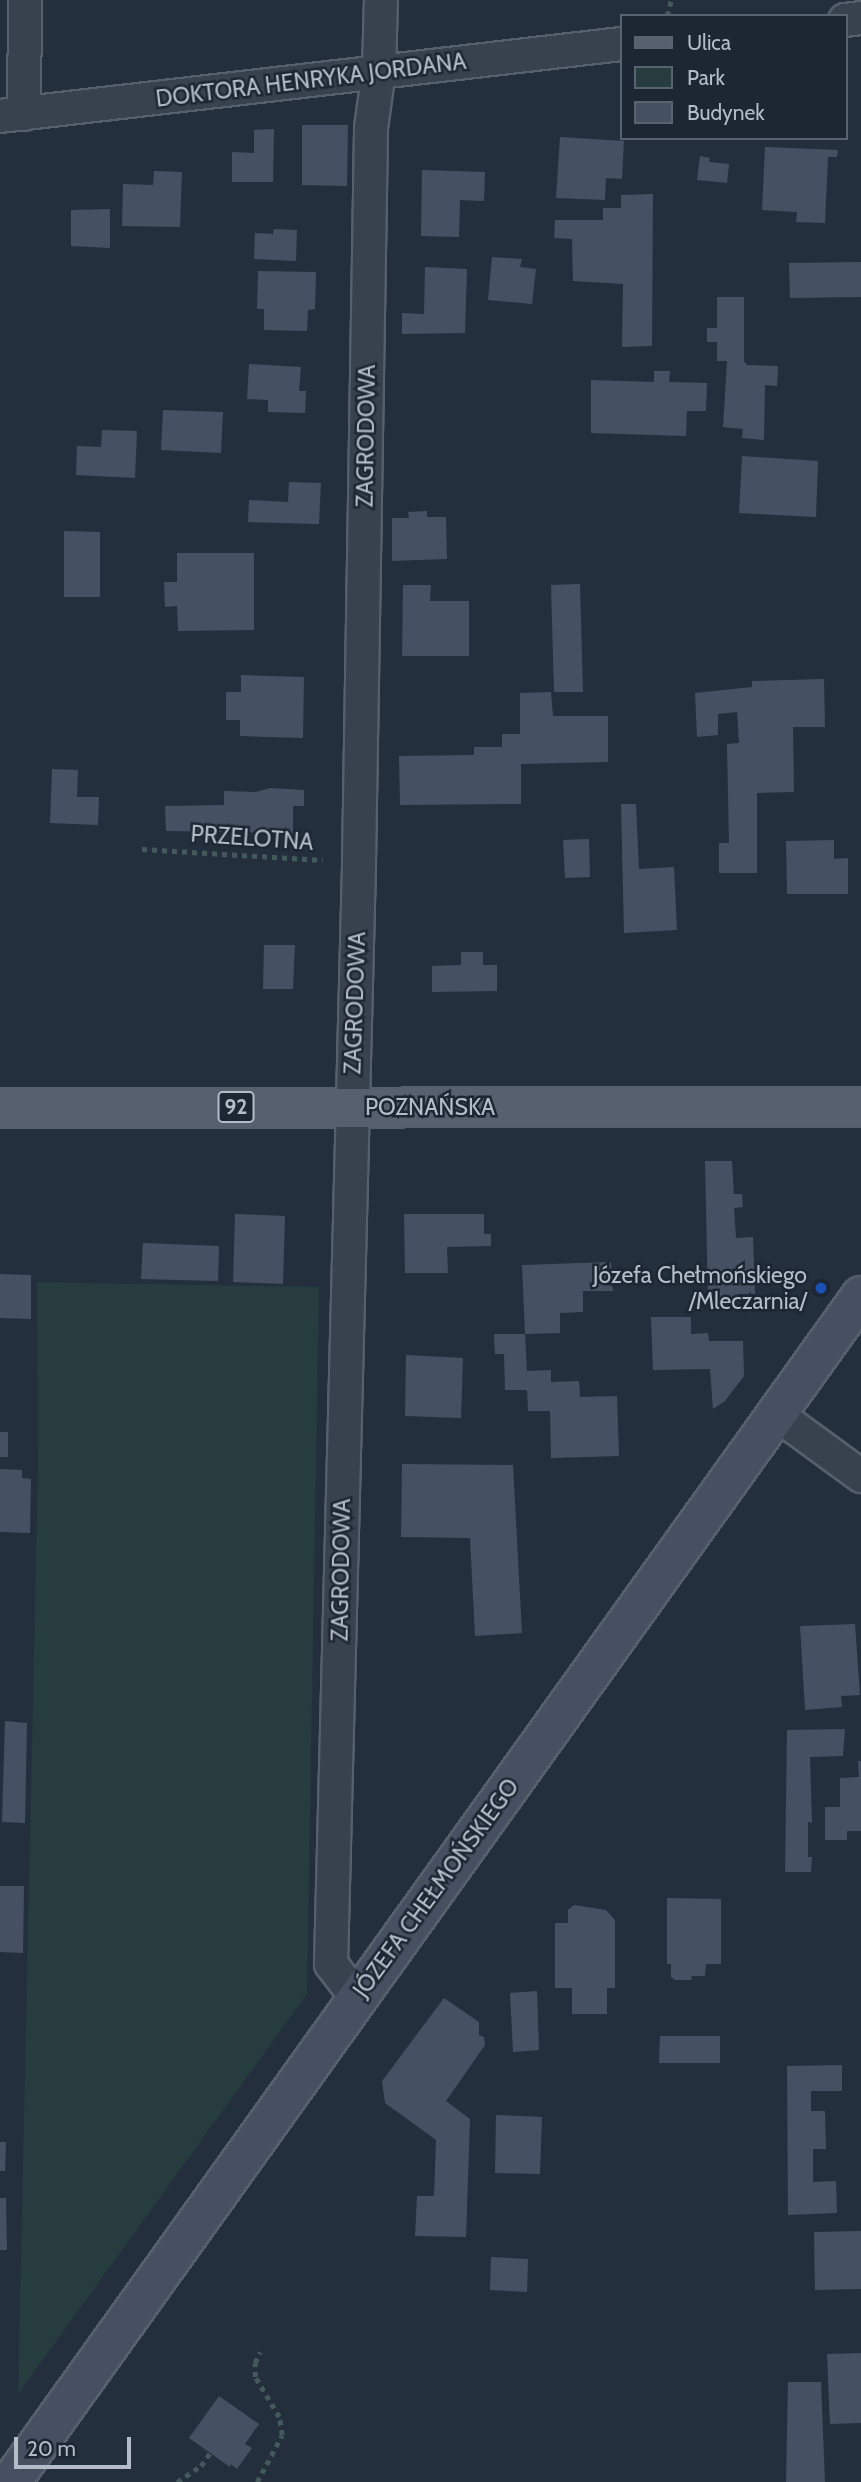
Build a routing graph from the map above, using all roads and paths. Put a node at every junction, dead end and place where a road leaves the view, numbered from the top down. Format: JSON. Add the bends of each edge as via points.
{"nodes":[{"id":1,"x":25,"y":0,"type":"edge"},
{"id":2,"x":381,"y":0,"type":"edge"},
{"id":3,"x":620,"y":44,"type":"edge"},
{"id":4,"x":379,"y":70,"type":"junction"},
{"id":5,"x":12,"y":115,"type":"edge"},
{"id":6,"x":142,"y":849,"type":"dead end"},
{"id":7,"x":359,"y":863,"type":"junction"},
{"id":8,"x":353,"y":1107,"type":"junction"},
{"id":9,"x":861,"y":1107,"type":"edge"},
{"id":10,"x":0,"y":1108,"type":"edge"},
{"id":11,"x":861,"y":1296,"type":"edge"},
{"id":12,"x":775,"y":1413,"type":"junction"},
{"id":13,"x":861,"y":1476,"type":"edge"},
{"id":14,"x":357,"y":1998,"type":"junction"},
{"id":15,"x":260,"y":2352,"type":"dead end"},
{"id":16,"x":210,"y":2453,"type":"dead end"},
{"id":17,"x":12,"y":2482,"type":"edge"},
{"id":18,"x":177,"y":2482,"type":"edge"},
{"id":19,"x":257,"y":2482,"type":"edge"}],
"edges":[{"from":1,"to":5,"type":"street"},
{"from":2,"to":4,"type":"street","name":"ZAGRODOWA"},
{"from":3,"to":4,"type":"street","name":"DOKTORA HENRYKA JORDANA"},
{"from":4,"to":5,"type":"street","name":"DOKTORA HENRYKA JORDANA"},
{"from":4,"to":7,"type":"street","name":"ZAGRODOWA","via":[[371,128]]},
{"from":6,"to":7,"type":"path","name":"PRZELOTNA"},
{"from":7,"to":8,"type":"street","name":"ZAGRODOWA"},
{"from":8,"to":9,"type":"main road","name":"POZNAŃSKA","number":"92"},
{"from":8,"to":10,"type":"main road","name":"POZNAŃSKA","number":"92"},
{"from":8,"to":14,"type":"street","name":"ZAGRODOWA","via":[[331,1964]]},
{"from":11,"to":12,"type":"street","name":"JÓZEFA CHEŁMOŃSKIEGO"},
{"from":12,"to":13,"type":"street"},
{"from":12,"to":14,"type":"street","name":"JÓZEFA CHEŁMOŃSKIEGO"},
{"from":14,"to":17,"type":"street","name":"JÓZEFA CHEŁMOŃSKIEGO"},
{"from":15,"to":19,"type":"path","via":[[255,2377],[279,2417],[282,2435]]},
{"from":16,"to":18,"type":"path","via":[[201,2466]]}]}
